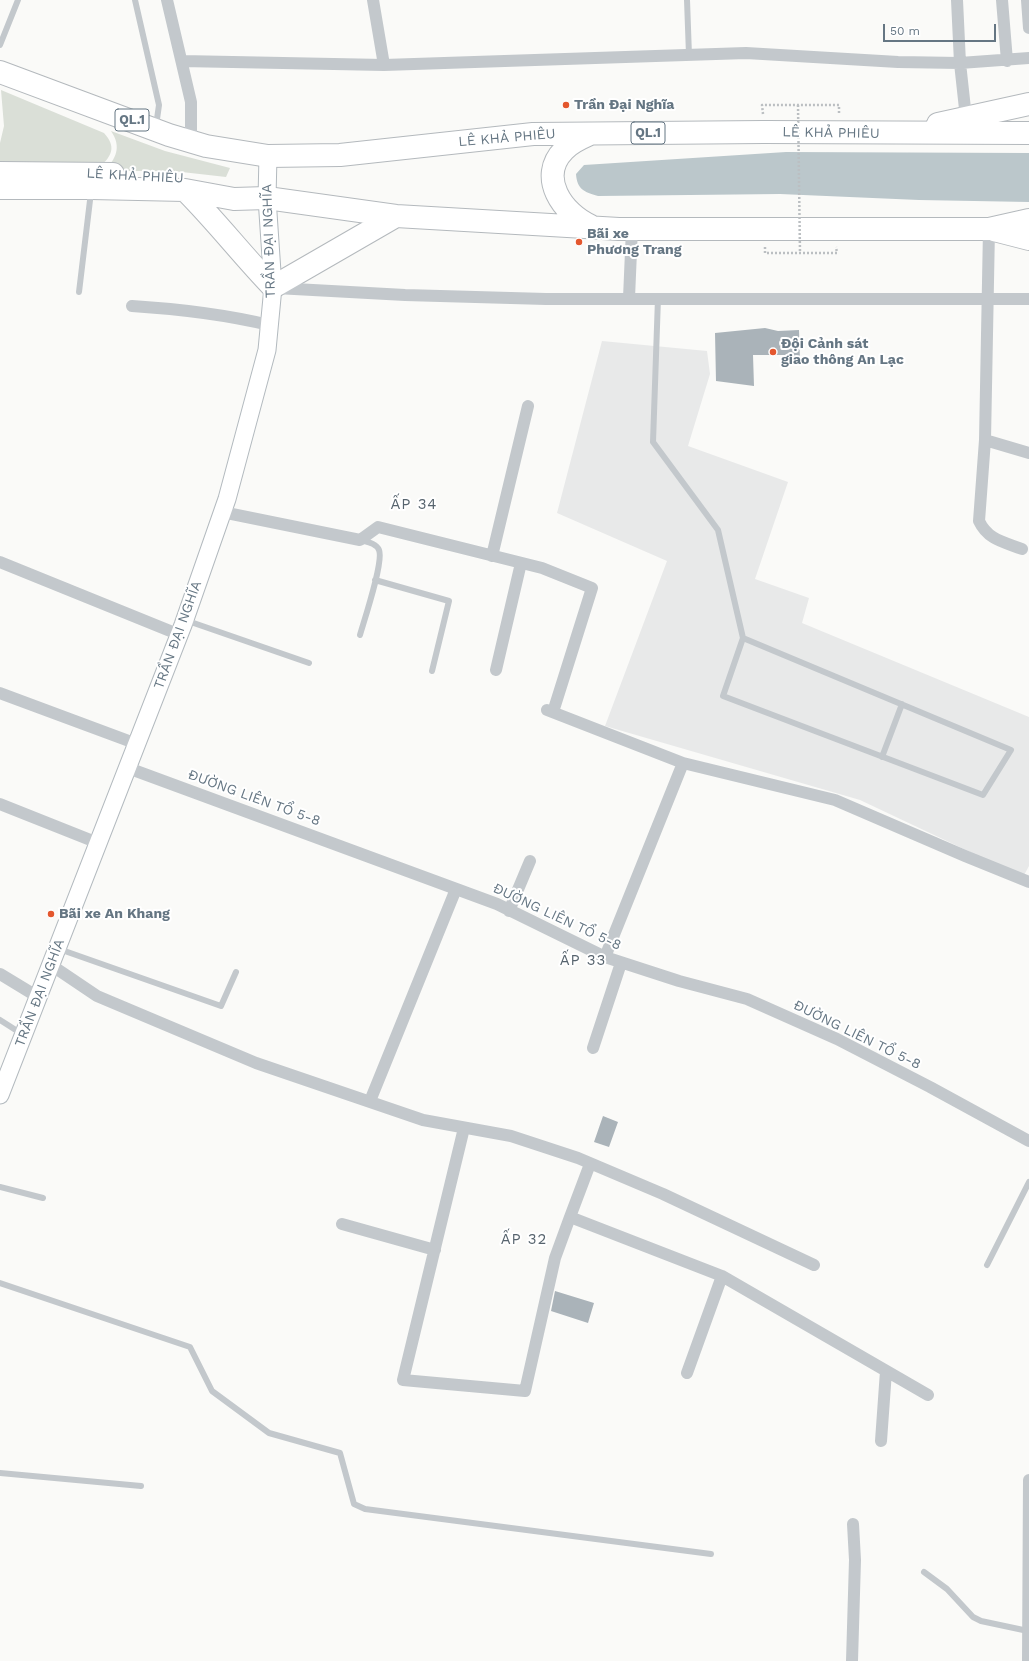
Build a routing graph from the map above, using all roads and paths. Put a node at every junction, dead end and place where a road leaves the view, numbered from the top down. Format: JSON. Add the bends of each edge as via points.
{"nodes":[{"id":1,"x":18,"y":0,"type":"edge"},
{"id":2,"x":135,"y":0,"type":"edge"},
{"id":3,"x":167,"y":0,"type":"edge"},
{"id":4,"x":373,"y":0,"type":"edge"},
{"id":5,"x":687,"y":0,"type":"edge"},
{"id":6,"x":957,"y":0,"type":"edge"},
{"id":7,"x":1002,"y":0,"type":"edge"},
{"id":8,"x":1027,"y":0,"type":"edge"},
{"id":9,"x":1029,"y":28,"type":"edge"},
{"id":10,"x":0,"y":45,"type":"edge"},
{"id":11,"x":689,"y":55,"type":"junction"},
{"id":12,"x":1029,"y":58,"type":"edge"},
{"id":13,"x":182,"y":61,"type":"junction"},
{"id":14,"x":1007,"y":61,"type":"junction"},
{"id":15,"x":960,"y":63,"type":"junction"},
{"id":16,"x":384,"y":64,"type":"junction"},
{"id":17,"x":0,"y":72,"type":"edge"},
{"id":18,"x":1029,"y":104,"type":"edge"},
{"id":19,"x":798,"y":105,"type":"junction"},
{"id":20,"x":966,"y":118,"type":"junction"},
{"id":21,"x":155,"y":129,"type":"junction"},
{"id":22,"x":764,"y":132,"type":"junction"},
{"id":23,"x":591,"y":133,"type":"junction"},
{"id":24,"x":840,"y":133,"type":"junction"},
{"id":25,"x":1029,"y":133,"type":"edge"},
{"id":26,"x":894,"y":134,"type":"junction"},
{"id":27,"x":191,"y":141,"type":"junction"},
{"id":28,"x":268,"y":156,"type":"junction"},
{"id":29,"x":0,"y":172,"type":"edge"},
{"id":30,"x":0,"y":188,"type":"edge"},
{"id":31,"x":91,"y":188,"type":"junction"},
{"id":32,"x":185,"y":190,"type":"junction"},
{"id":33,"x":267,"y":198,"type":"junction"},
{"id":34,"x":396,"y":216,"type":"junction"},
{"id":35,"x":1029,"y":220,"type":"edge"},
{"id":36,"x":593,"y":227,"type":"junction"},
{"id":37,"x":632,"y":228,"type":"junction"},
{"id":38,"x":989,"y":229,"type":"junction"},
{"id":39,"x":1029,"y":239,"type":"edge"},
{"id":40,"x":800,"y":253,"type":"dead end"},
{"id":41,"x":273,"y":287,"type":"junction"},
{"id":42,"x":80,"y":292,"type":"dead end"},
{"id":43,"x":629,"y":298,"type":"junction"},
{"id":44,"x":658,"y":298,"type":"junction"},
{"id":45,"x":1029,"y":299,"type":"edge"},
{"id":46,"x":987,"y":300,"type":"junction"},
{"id":47,"x":132,"y":306,"type":"dead end"},
{"id":48,"x":269,"y":325,"type":"junction"},
{"id":49,"x":528,"y":406,"type":"dead end"},
{"id":50,"x":985,"y":440,"type":"junction"},
{"id":51,"x":1029,"y":453,"type":"edge"},
{"id":52,"x":222,"y":512,"type":"junction"},
{"id":53,"x":360,"y":540,"type":"junction"},
{"id":54,"x":1022,"y":549,"type":"dead end"},
{"id":55,"x":492,"y":556,"type":"junction"},
{"id":56,"x":0,"y":562,"type":"edge"},
{"id":57,"x":521,"y":563,"type":"junction"},
{"id":58,"x":376,"y":580,"type":"junction"},
{"id":59,"x":182,"y":627,"type":"junction"},
{"id":60,"x":360,"y":635,"type":"dead end"},
{"id":61,"x":743,"y":638,"type":"junction"},
{"id":62,"x":309,"y":663,"type":"dead end"},
{"id":63,"x":496,"y":670,"type":"dead end"},
{"id":64,"x":432,"y":671,"type":"dead end"},
{"id":65,"x":0,"y":693,"type":"edge"},
{"id":66,"x":902,"y":704,"type":"junction"},
{"id":67,"x":137,"y":744,"type":"junction"},
{"id":68,"x":882,"y":757,"type":"junction"},
{"id":69,"x":683,"y":763,"type":"junction"},
{"id":70,"x":128,"y":768,"type":"junction"},
{"id":71,"x":0,"y":804,"type":"edge"},
{"id":72,"x":98,"y":844,"type":"junction"},
{"id":73,"x":530,"y":861,"type":"dead end"},
{"id":74,"x":1029,"y":882,"type":"edge"},
{"id":75,"x":456,"y":888,"type":"junction"},
{"id":76,"x":509,"y":911,"type":"junction"},
{"id":77,"x":58,"y":948,"type":"junction"},
{"id":78,"x":605,"y":957,"type":"junction"},
{"id":79,"x":621,"y":962,"type":"junction"},
{"id":80,"x":51,"y":965,"type":"junction"},
{"id":81,"x":236,"y":972,"type":"dead end"},
{"id":82,"x":0,"y":974,"type":"edge"},
{"id":83,"x":38,"y":997,"type":"junction"},
{"id":84,"x":0,"y":1020,"type":"edge"},
{"id":85,"x":24,"y":1035,"type":"junction"},
{"id":86,"x":593,"y":1048,"type":"dead end"},
{"id":87,"x":0,"y":1094,"type":"edge"},
{"id":88,"x":370,"y":1101,"type":"junction"},
{"id":89,"x":464,"y":1128,"type":"junction"},
{"id":90,"x":1029,"y":1141,"type":"edge"},
{"id":91,"x":590,"y":1164,"type":"junction"},
{"id":92,"x":1029,"y":1182,"type":"edge"},
{"id":93,"x":0,"y":1187,"type":"edge"},
{"id":94,"x":43,"y":1198,"type":"dead end"},
{"id":95,"x":570,"y":1217,"type":"junction"},
{"id":96,"x":342,"y":1224,"type":"dead end"},
{"id":97,"x":435,"y":1250,"type":"junction"},
{"id":98,"x":987,"y":1265,"type":"dead end"},
{"id":99,"x":814,"y":1266,"type":"dead end"},
{"id":100,"x":722,"y":1276,"type":"junction"},
{"id":101,"x":0,"y":1283,"type":"edge"},
{"id":102,"x":886,"y":1371,"type":"junction"},
{"id":103,"x":687,"y":1373,"type":"dead end"},
{"id":104,"x":928,"y":1395,"type":"dead end"},
{"id":105,"x":881,"y":1441,"type":"dead end"},
{"id":106,"x":0,"y":1473,"type":"edge"},
{"id":107,"x":1029,"y":1480,"type":"edge"},
{"id":108,"x":141,"y":1486,"type":"dead end"},
{"id":109,"x":853,"y":1524,"type":"dead end"},
{"id":110,"x":711,"y":1554,"type":"dead end"},
{"id":111,"x":924,"y":1572,"type":"dead end"},
{"id":112,"x":1028,"y":1631,"type":"junction"},
{"id":113,"x":852,"y":1661,"type":"edge"},
{"id":114,"x":1028,"y":1661,"type":"edge"}],
"edges":[{"from":1,"to":10,"type":"lane"},
{"from":2,"to":21,"type":"lane","via":[[159,105]]},
{"from":3,"to":13,"type":"street"},
{"from":4,"to":16,"type":"street"},
{"from":5,"to":11,"type":"lane"},
{"from":6,"to":15,"type":"street"},
{"from":7,"to":14,"type":"street"},
{"from":8,"to":9,"type":"street"},
{"from":11,"to":15,"type":"street","via":[[746,53]]},
{"from":11,"to":16,"type":"street"},
{"from":12,"to":14,"type":"street"},
{"from":13,"to":16,"type":"street"},
{"from":13,"to":27,"type":"street","via":[[191,102]]},
{"from":14,"to":15,"type":"street"},
{"from":15,"to":20,"type":"street"},
{"from":17,"to":21,"type":"highway","name":"LÊ KHẢ PHIÊU","number":"QL.1"},
{"from":18,"to":20,"type":"highway"},
{"from":19,"to":22,"type":"path","via":[[762,105]]},
{"from":19,"to":24,"type":"path","via":[[839,105]]},
{"from":19,"to":40,"type":"path","bridge":true},
{"from":20,"to":26,"type":"highway"},
{"from":21,"to":27,"type":"highway","name":"LÊ KHẢ PHIÊU","number":"QL.1"},
{"from":22,"to":23,"type":"highway","name":"LÊ KHẢ PHIÊU","number":"QL.1"},
{"from":22,"to":24,"type":"highway","name":"LÊ KHẢ PHIÊU","number":"QL.1"},
{"from":23,"to":28,"type":"highway","name":"LÊ KHẢ PHIÊU","number":"QL.1","via":[[523,135],[340,155]]},
{"from":23,"to":36,"type":"highway","via":[[564,150],[554,166],[553,181],[558,198],[567,210],[578,220]]},
{"from":24,"to":26,"type":"highway","name":"LÊ KHẢ PHIÊU","number":"QL.1"},
{"from":25,"to":26,"type":"highway","name":"LÊ KHẢ PHIÊU","number":"QL.1"},
{"from":27,"to":28,"type":"highway","name":"LÊ KHẢ PHIÊU","number":"QL.1","via":[[206,146]]},
{"from":28,"to":33,"type":"main road","name":"TRẦN ĐẠI NGHĨA"},
{"from":29,"to":33,"type":"highway","name":"LÊ KHẢ PHIÊU","via":[[82,172],[161,176],[232,184]]},
{"from":30,"to":31,"type":"highway","name":"LÊ KHẢ PHIÊU"},
{"from":31,"to":32,"type":"highway","name":"LÊ KHẢ PHIÊU"},
{"from":31,"to":42,"type":"lane"},
{"from":32,"to":33,"type":"highway","name":"LÊ KHẢ PHIÊU","via":[[234,199]]},
{"from":32,"to":41,"type":"highway","via":[[206,210],[224,234]]},
{"from":33,"to":34,"type":"highway","name":"LÊ KHẢ PHIÊU"},
{"from":33,"to":41,"type":"main road","name":"TRẦN ĐẠI NGHĨA"},
{"from":34,"to":36,"type":"highway","name":"LÊ KHẢ PHIÊU"},
{"from":34,"to":41,"type":"highway"},
{"from":35,"to":38,"type":"highway","name":"LÊ KHẢ PHIÊU"},
{"from":36,"to":37,"type":"highway","name":"LÊ KHẢ PHIÊU"},
{"from":37,"to":38,"type":"highway","name":"LÊ KHẢ PHIÊU"},
{"from":37,"to":43,"type":"street"},
{"from":38,"to":39,"type":"highway"},
{"from":38,"to":46,"type":"street"},
{"from":41,"to":43,"type":"street","via":[[405,296]]},
{"from":41,"to":48,"type":"main road","name":"TRẦN ĐẠI NGHĨA"},
{"from":43,"to":44,"type":"street"},
{"from":44,"to":46,"type":"street"},
{"from":44,"to":61,"type":"lane","via":[[653,442],[718,530]]},
{"from":45,"to":46,"type":"street"},
{"from":46,"to":50,"type":"street"},
{"from":47,"to":48,"type":"street","via":[[181,309]]},
{"from":48,"to":52,"type":"main road","name":"TRẦN ĐẠI NGHĨA","via":[[266,350]]},
{"from":49,"to":55,"type":"street"},
{"from":50,"to":51,"type":"street"},
{"from":50,"to":54,"type":"street","via":[[979,521],[990,536]]},
{"from":52,"to":53,"type":"street"},
{"from":52,"to":59,"type":"main road","name":"TRẦN ĐẠI NGHĨA"},
{"from":53,"to":55,"type":"street","via":[[378,527]]},
{"from":53,"to":58,"type":"lane","via":[[374,545],[380,551]]},
{"from":55,"to":57,"type":"street"},
{"from":56,"to":59,"type":"street"},
{"from":57,"to":63,"type":"street"},
{"from":57,"to":69,"type":"street","via":[[542,568],[592,588],[550,711]]},
{"from":58,"to":60,"type":"lane"},
{"from":58,"to":64,"type":"lane","via":[[449,601]]},
{"from":59,"to":62,"type":"lane"},
{"from":59,"to":67,"type":"main road","name":"TRẦN ĐẠI NGHĨA"},
{"from":61,"to":66,"type":"lane"},
{"from":61,"to":68,"type":"lane","via":[[723,696]]},
{"from":65,"to":67,"type":"street"},
{"from":66,"to":68,"type":"lane"},
{"from":66,"to":68,"type":"lane","via":[[1011,750],[983,795]]},
{"from":67,"to":70,"type":"main road","name":"TRẦN ĐẠI NGHĨA"},
{"from":69,"to":74,"type":"street","via":[[835,800]]},
{"from":69,"to":78,"type":"street"},
{"from":70,"to":72,"type":"main road","name":"TRẦN ĐẠI NGHĨA"},
{"from":70,"to":75,"type":"street","name":"ĐƯỜNG LIÊN TỔ 5-8"},
{"from":71,"to":72,"type":"street"},
{"from":72,"to":77,"type":"main road","name":"TRẦN ĐẠI NGHĨA"},
{"from":73,"to":76,"type":"street"},
{"from":75,"to":76,"type":"street","name":"ĐƯỜNG LIÊN TỔ 5-8"},
{"from":75,"to":88,"type":"street"},
{"from":76,"to":78,"type":"street","name":"ĐƯỜNG LIÊN TỔ 5-8"},
{"from":77,"to":80,"type":"main road","name":"TRẦN ĐẠI NGHĨA"},
{"from":77,"to":81,"type":"lane","via":[[221,1006]]},
{"from":78,"to":79,"type":"street","name":"ĐƯỜNG LIÊN TỔ 5-8"},
{"from":79,"to":86,"type":"street"},
{"from":79,"to":90,"type":"street","name":"ĐƯỜNG LIÊN TỔ 5-8","via":[[679,981],[748,999],[837,1040]]},
{"from":80,"to":83,"type":"main road","name":"TRẦN ĐẠI NGHĨA"},
{"from":80,"to":88,"type":"street","via":[[97,996],[256,1063]]},
{"from":82,"to":83,"type":"street"},
{"from":83,"to":85,"type":"main road","name":"TRẦN ĐẠI NGHĨA"},
{"from":84,"to":85,"type":"lane"},
{"from":85,"to":87,"type":"main road","name":"TRẦN ĐẠI NGHĨA"},
{"from":88,"to":89,"type":"street","via":[[423,1120]]},
{"from":89,"to":91,"type":"street","via":[[511,1136]]},
{"from":89,"to":97,"type":"street"},
{"from":91,"to":95,"type":"street"},
{"from":91,"to":99,"type":"street","via":[[663,1194]]},
{"from":92,"to":98,"type":"lane"},
{"from":93,"to":94,"type":"lane"},
{"from":95,"to":97,"type":"street","via":[[555,1258],[525,1391],[403,1380]]},
{"from":95,"to":100,"type":"street"},
{"from":96,"to":97,"type":"street"},
{"from":100,"to":102,"type":"street"},
{"from":100,"to":103,"type":"street"},
{"from":101,"to":110,"type":"lane","via":[[190,1347],[212,1391],[269,1434],[340,1453],[354,1504],[365,1508]]},
{"from":102,"to":104,"type":"street"},
{"from":102,"to":105,"type":"street"},
{"from":106,"to":108,"type":"lane"},
{"from":107,"to":112,"type":"street"},
{"from":109,"to":113,"type":"street"},
{"from":111,"to":112,"type":"lane","via":[[947,1589],[973,1617]]},
{"from":112,"to":114,"type":"street"}]}
